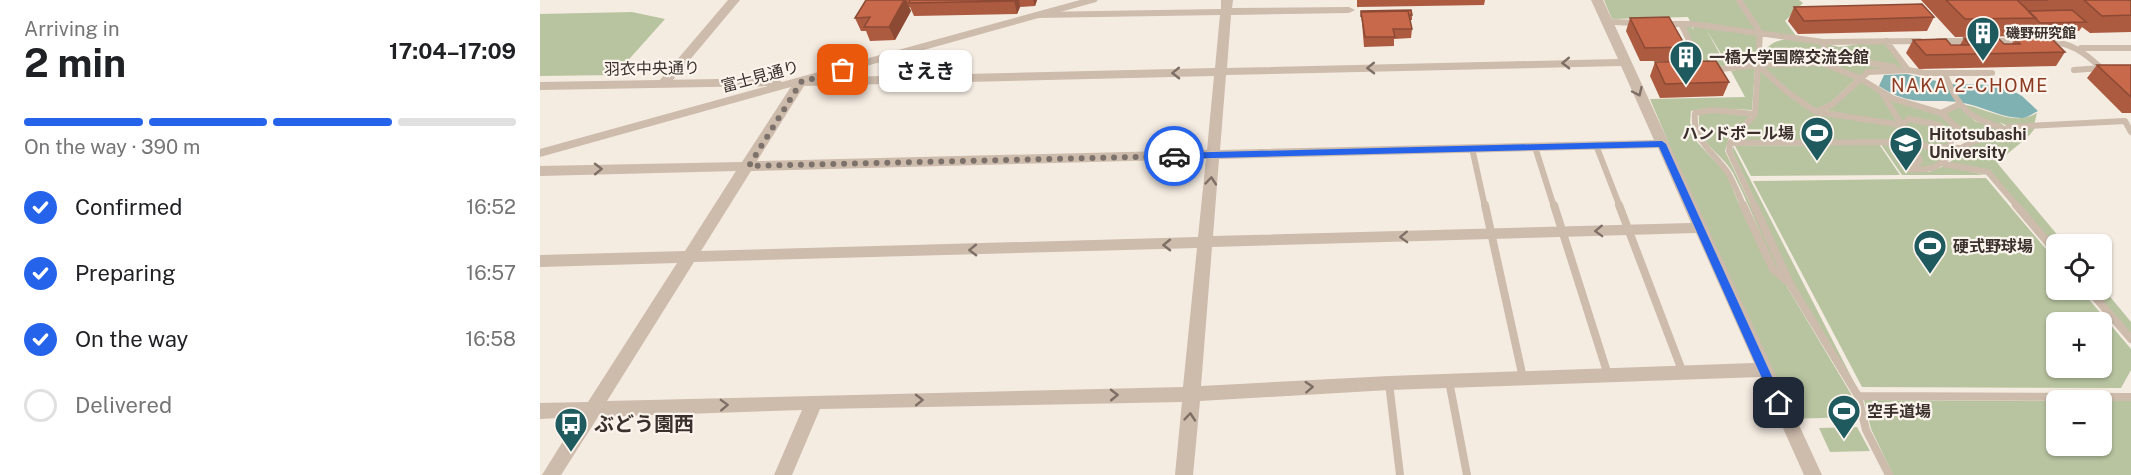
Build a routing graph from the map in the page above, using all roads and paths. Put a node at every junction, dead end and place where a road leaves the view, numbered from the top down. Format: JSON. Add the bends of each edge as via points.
{"nodes":[{"id":1,"x":734,"y":0,"type":"edge"},
{"id":2,"x":1092,"y":0,"type":"edge"},
{"id":3,"x":1597,"y":0,"type":"edge"},
{"id":4,"x":1738,"y":0,"type":"edge"},
{"id":5,"x":1226,"y":6,"type":"edge"},
{"id":6,"x":1349,"y":10,"type":"dead end"},
{"id":7,"x":1037,"y":15,"type":"junction"},
{"id":8,"x":1614,"y":22,"type":"dead end"},
{"id":9,"x":1647,"y":23,"type":"edge"},
{"id":10,"x":1658,"y":23,"type":"edge"},
{"id":11,"x":1681,"y":24,"type":"junction"},
{"id":12,"x":1760,"y":32,"type":"junction"},
{"id":13,"x":1886,"y":40,"type":"junction"},
{"id":14,"x":2027,"y":41,"type":"edge"},
{"id":15,"x":2039,"y":41,"type":"edge"},
{"id":16,"x":1823,"y":42,"type":"junction"},
{"id":17,"x":2081,"y":48,"type":"junction"},
{"id":18,"x":2131,"y":48,"type":"edge"},
{"id":19,"x":1842,"y":58,"type":"junction"},
{"id":20,"x":1625,"y":62,"type":"junction"},
{"id":21,"x":1822,"y":63,"type":"junction"},
{"id":22,"x":1758,"y":65,"type":"junction"},
{"id":23,"x":2101,"y":68,"type":"junction"},
{"id":24,"x":2111,"y":68,"type":"edge"},
{"id":25,"x":1693,"y":70,"type":"edge"},
{"id":26,"x":1704,"y":70,"type":"junction"},
{"id":27,"x":2074,"y":70,"type":"dead end"},
{"id":28,"x":1221,"y":72,"type":"junction"},
{"id":29,"x":1992,"y":73,"type":"dead end"},
{"id":30,"x":1945,"y":74,"type":"junction"},
{"id":31,"x":1859,"y":78,"type":"junction"},
{"id":32,"x":801,"y":82,"type":"junction"},
{"id":33,"x":663,"y":84,"type":"junction"},
{"id":34,"x":540,"y":87,"type":"edge"},
{"id":35,"x":1881,"y":92,"type":"junction"},
{"id":36,"x":1958,"y":105,"type":"junction"},
{"id":37,"x":1816,"y":112,"type":"junction"},
{"id":38,"x":1941,"y":113,"type":"junction"},
{"id":39,"x":1755,"y":114,"type":"junction"},
{"id":40,"x":1902,"y":125,"type":"junction"},
{"id":41,"x":2006,"y":127,"type":"junction"},
{"id":42,"x":2131,"y":132,"type":"edge"},
{"id":43,"x":1963,"y":133,"type":"junction"},
{"id":44,"x":1990,"y":136,"type":"junction"},
{"id":45,"x":1953,"y":137,"type":"junction"},
{"id":46,"x":1911,"y":142,"type":"junction"},
{"id":47,"x":1730,"y":143,"type":"junction"},
{"id":48,"x":1662,"y":144,"type":"junction"},
{"id":49,"x":1596,"y":145,"type":"junction"},
{"id":50,"x":1949,"y":146,"type":"junction"},
{"id":51,"x":1535,"y":147,"type":"junction"},
{"id":52,"x":1472,"y":148,"type":"junction"},
{"id":53,"x":1961,"y":148,"type":"junction"},
{"id":54,"x":540,"y":153,"type":"edge"},
{"id":55,"x":1214,"y":155,"type":"junction"},
{"id":56,"x":1944,"y":164,"type":"junction"},
{"id":57,"x":749,"y":166,"type":"junction"},
{"id":58,"x":540,"y":171,"type":"edge"},
{"id":59,"x":1700,"y":228,"type":"junction"},
{"id":60,"x":1629,"y":230,"type":"junction"},
{"id":61,"x":1562,"y":232,"type":"junction"},
{"id":62,"x":1491,"y":234,"type":"junction"},
{"id":63,"x":2046,"y":240,"type":"edge"},
{"id":64,"x":1206,"y":244,"type":"junction"},
{"id":65,"x":690,"y":257,"type":"junction"},
{"id":66,"x":540,"y":261,"type":"edge"},
{"id":67,"x":1790,"y":284,"type":"junction"},
{"id":68,"x":2098,"y":300,"type":"edge"},
{"id":69,"x":2131,"y":339,"type":"edge"},
{"id":70,"x":1764,"y":370,"type":"junction"},
{"id":71,"x":1683,"y":373,"type":"junction"},
{"id":72,"x":1608,"y":375,"type":"junction"},
{"id":73,"x":1523,"y":378,"type":"junction"},
{"id":74,"x":1449,"y":381,"type":"junction"},
{"id":75,"x":1389,"y":383,"type":"junction"},
{"id":76,"x":1192,"y":394,"type":"junction"},
{"id":77,"x":1858,"y":396,"type":"junction"},
{"id":78,"x":2131,"y":397,"type":"edge"},
{"id":79,"x":814,"y":402,"type":"junction"},
{"id":80,"x":593,"y":410,"type":"junction"},
{"id":81,"x":540,"y":411,"type":"edge"},
{"id":82,"x":551,"y":475,"type":"edge"},
{"id":83,"x":783,"y":475,"type":"edge"},
{"id":84,"x":1184,"y":475,"type":"edge"},
{"id":85,"x":1400,"y":475,"type":"edge"},
{"id":86,"x":1467,"y":475,"type":"edge"},
{"id":87,"x":1813,"y":475,"type":"edge"},
{"id":88,"x":1889,"y":475,"type":"edge"}],
"edges":[{"from":1,"to":33,"type":"street"},
{"from":2,"to":7,"type":"street","name":"富士見通り"},
{"from":3,"to":20,"type":"street"},
{"from":4,"to":12,"type":"lane"},
{"from":5,"to":6,"type":"street"},
{"from":5,"to":7,"type":"street"},
{"from":5,"to":28,"type":"street"},
{"from":7,"to":32,"type":"street","name":"富士見通り"},
{"from":8,"to":9,"type":"lane"},
{"from":10,"to":11,"type":"lane"},
{"from":11,"to":12,"type":"lane"},
{"from":11,"to":26,"type":"lane"},
{"from":12,"to":16,"type":"lane"},
{"from":12,"to":22,"type":"lane"},
{"from":13,"to":14,"type":"lane"},
{"from":13,"to":16,"type":"lane"},
{"from":13,"to":19,"type":"lane","via":[[1908,70]]},
{"from":15,"to":17,"type":"lane","via":[[2062,41]]},
{"from":16,"to":19,"type":"lane","via":[[1825,50]]},
{"from":17,"to":18,"type":"lane"},
{"from":17,"to":23,"type":"lane"},
{"from":19,"to":21,"type":"lane"},
{"from":20,"to":28,"type":"street","one_way":true},
{"from":20,"to":48,"type":"street","one_way":true},
{"from":21,"to":22,"type":"lane"},
{"from":21,"to":31,"type":"lane"},
{"from":22,"to":26,"type":"lane"},
{"from":22,"to":37,"type":"lane"},
{"from":22,"to":39,"type":"lane"},
{"from":23,"to":24,"type":"lane"},
{"from":23,"to":27,"type":"lane"},
{"from":25,"to":26,"type":"lane"},
{"from":28,"to":32,"type":"street","one_way":true},
{"from":28,"to":55,"type":"street"},
{"from":29,"to":30,"type":"lane"},
{"from":30,"to":31,"type":"lane","via":[[1878,71]]},
{"from":30,"to":36,"type":"lane"},
{"from":31,"to":35,"type":"lane"},
{"from":31,"to":37,"type":"lane","via":[[1833,104]]},
{"from":32,"to":33,"type":"street","name":"羽衣中央通り"},
{"from":32,"to":54,"type":"street","name":"富士見通り"},
{"from":32,"to":57,"type":"street"},
{"from":33,"to":34,"type":"street","name":"羽衣中央通り"},
{"from":35,"to":38,"type":"lane"},
{"from":35,"to":40,"type":"lane"},
{"from":36,"to":38,"type":"lane"},
{"from":36,"to":41,"type":"lane","via":[[1974,119]]},
{"from":37,"to":40,"type":"lane"},
{"from":38,"to":43,"type":"lane"},
{"from":39,"to":47,"type":"lane"},
{"from":39,"to":67,"type":"lane","via":[[1712,110],[1695,113],[1694,123],[1700,141],[1728,173],[1773,269]]},
{"from":40,"to":45,"type":"lane","via":[[1909,119],[1935,122]]},
{"from":40,"to":46,"type":"lane"},
{"from":41,"to":42,"type":"lane","via":[[2125,121]]},
{"from":41,"to":44,"type":"lane"},
{"from":43,"to":44,"type":"lane"},
{"from":43,"to":45,"type":"lane"},
{"from":44,"to":53,"type":"lane"},
{"from":45,"to":50,"type":"lane"},
{"from":46,"to":47,"type":"lane"},
{"from":46,"to":50,"type":"lane","via":[[1929,147]]},
{"from":46,"to":56,"type":"lane","via":[[1920,161],[1909,169],[1927,171]]},
{"from":47,"to":67,"type":"lane","via":[[1729,151]]},
{"from":48,"to":49,"type":"street"},
{"from":48,"to":59,"type":"street"},
{"from":49,"to":51,"type":"street"},
{"from":49,"to":60,"type":"lane"},
{"from":50,"to":53,"type":"lane"},
{"from":51,"to":52,"type":"street"},
{"from":51,"to":61,"type":"lane"},
{"from":52,"to":55,"type":"street"},
{"from":52,"to":62,"type":"lane"},
{"from":53,"to":56,"type":"lane"},
{"from":55,"to":57,"type":"street"},
{"from":64,"to":55,"type":"street","one_way":true},
{"from":56,"to":63,"type":"lane","via":[[1988,172]]},
{"from":58,"to":57,"type":"street","one_way":true},
{"from":57,"to":65,"type":"street"},
{"from":59,"to":60,"type":"street"},
{"from":59,"to":70,"type":"street"},
{"from":60,"to":61,"type":"street","one_way":true},
{"from":60,"to":71,"type":"lane"},
{"from":61,"to":62,"type":"street"},
{"from":61,"to":72,"type":"lane"},
{"from":62,"to":64,"type":"street","one_way":true},
{"from":62,"to":73,"type":"lane"},
{"from":64,"to":65,"type":"street","one_way":true},
{"from":64,"to":76,"type":"street"},
{"from":65,"to":66,"type":"street"},
{"from":65,"to":80,"type":"street"},
{"from":67,"to":77,"type":"lane"},
{"from":68,"to":69,"type":"lane"},
{"from":70,"to":71,"type":"street"},
{"from":70,"to":87,"type":"street"},
{"from":71,"to":72,"type":"street"},
{"from":72,"to":73,"type":"street"},
{"from":73,"to":74,"type":"street"},
{"from":74,"to":75,"type":"street"},
{"from":74,"to":86,"type":"lane"},
{"from":76,"to":75,"type":"street","one_way":true},
{"from":75,"to":85,"type":"lane"},
{"from":79,"to":76,"type":"street","one_way":true},
{"from":84,"to":76,"type":"street","one_way":true},
{"from":77,"to":78,"type":"lane"},
{"from":77,"to":88,"type":"lane","via":[[1866,430]]},
{"from":80,"to":79,"type":"street","one_way":true},
{"from":79,"to":83,"type":"street"},
{"from":80,"to":81,"type":"street"},
{"from":80,"to":82,"type":"street"}]}
